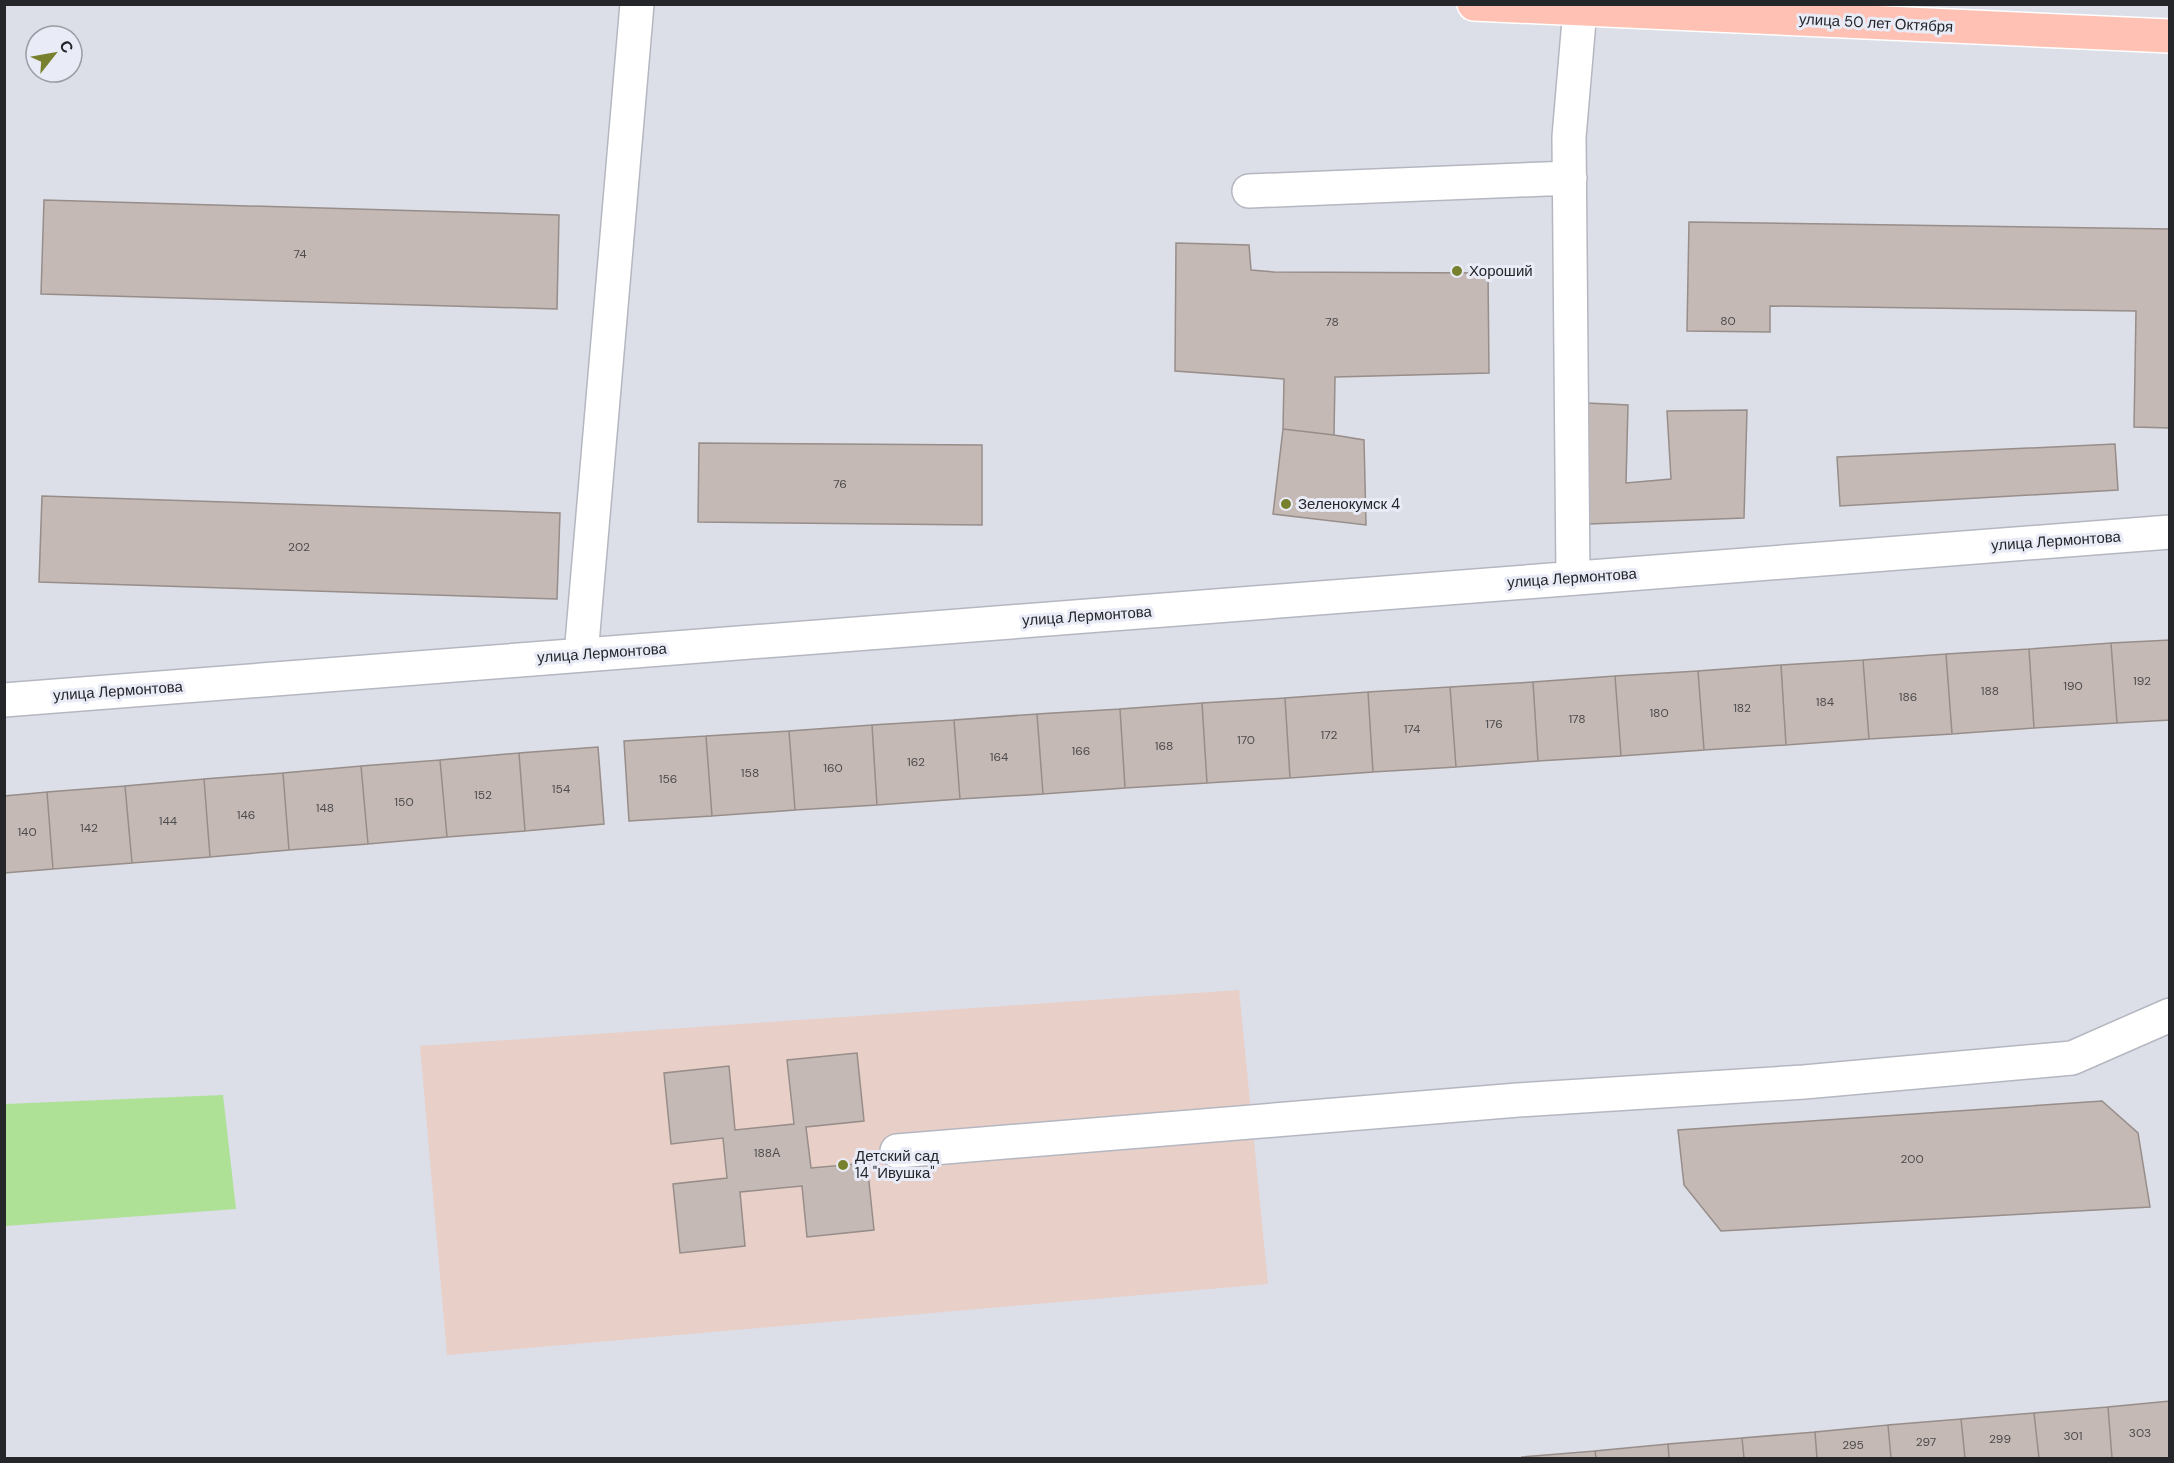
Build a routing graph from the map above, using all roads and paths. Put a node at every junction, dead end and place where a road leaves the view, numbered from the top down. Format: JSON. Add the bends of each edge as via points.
{"nodes":[{"id":1,"x":637,"y":4,"type":"edge"},
{"id":2,"x":1474,"y":4,"type":"edge"},
{"id":3,"x":1580,"y":9,"type":"junction"},
{"id":4,"x":1690,"y":9,"type":"edge"},
{"id":5,"x":2169,"y":36,"type":"edge"},
{"id":6,"x":1569,"y":178,"type":"junction"},
{"id":7,"x":1249,"y":190,"type":"dead end"},
{"id":8,"x":2169,"y":532,"type":"edge"},
{"id":9,"x":1573,"y":578,"type":"junction"},
{"id":10,"x":581,"y":655,"type":"junction"},
{"id":11,"x":4,"y":700,"type":"edge"},
{"id":12,"x":2169,"y":1015,"type":"edge"},
{"id":13,"x":897,"y":1151,"type":"dead end"}],
"edges":[{"from":1,"to":10,"type":"street"},
{"from":2,"to":3,"type":"highway","name":"улица 50 лет Октября"},
{"from":3,"to":4,"type":"highway","name":"улица 50 лет Октября"},
{"from":3,"to":6,"type":"street"},
{"from":4,"to":5,"type":"highway","name":"улица 50 лет Октября"},
{"from":6,"to":7,"type":"street"},
{"from":6,"to":9,"type":"street"},
{"from":8,"to":9,"type":"street","name":"улица Лермонтова"},
{"from":9,"to":10,"type":"street","name":"улица Лермонтова"},
{"from":10,"to":11,"type":"street","name":"улица Лермонтова"},
{"from":12,"to":13,"type":"street","via":[[2072,1058]]}]}
